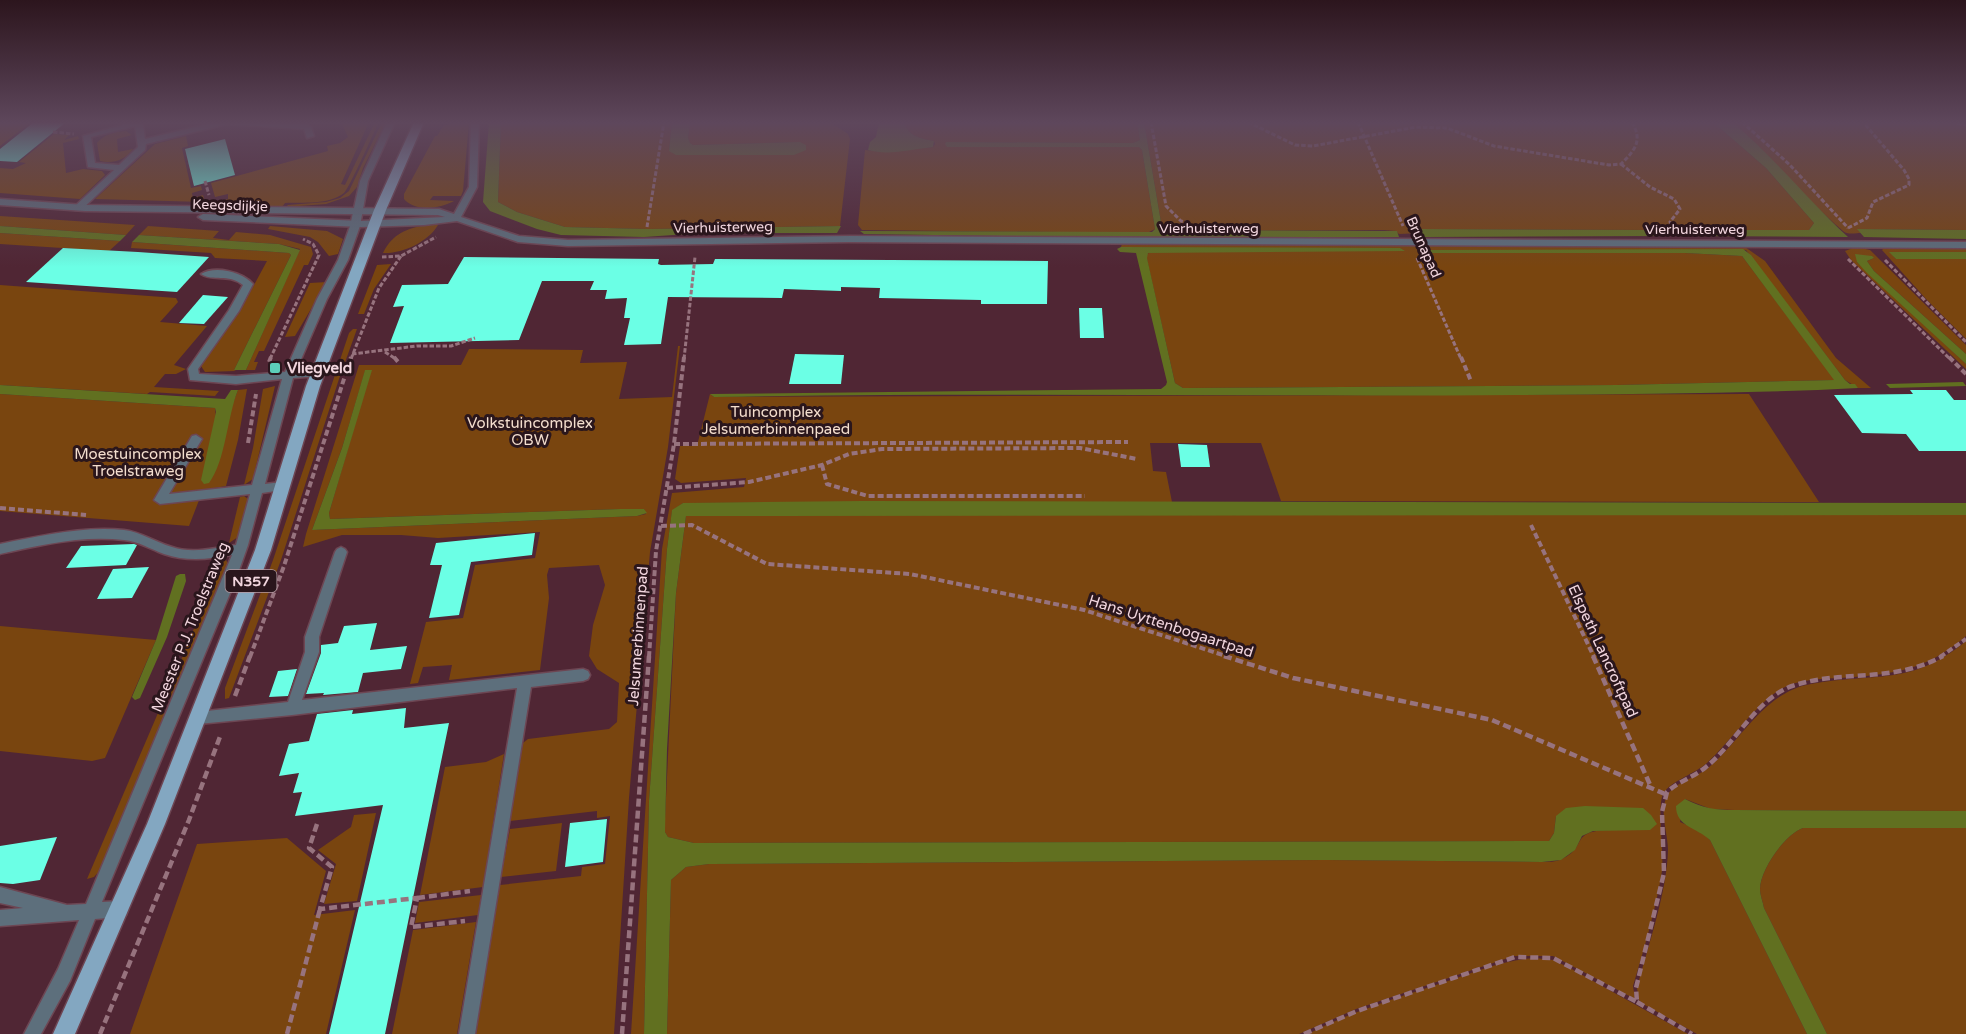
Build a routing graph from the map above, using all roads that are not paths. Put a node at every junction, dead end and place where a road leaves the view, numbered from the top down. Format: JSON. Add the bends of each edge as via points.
{"nodes":[{"id":1,"x":119,"y":170,"type":"edge"},
{"id":2,"x":369,"y":170,"type":"edge"},
{"id":3,"x":398,"y":170,"type":"edge"},
{"id":4,"x":474,"y":170,"type":"edge"},
{"id":5,"x":0,"y":202,"type":"edge"},
{"id":6,"x":81,"y":208,"type":"junction"},
{"id":7,"x":358,"y":210,"type":"junction"},
{"id":8,"x":380,"y":210,"type":"junction"},
{"id":9,"x":456,"y":218,"type":"junction"},
{"id":10,"x":374,"y":225,"type":"junction"},
{"id":11,"x":355,"y":226,"type":"junction"},
{"id":12,"x":1966,"y":245,"type":"edge"},
{"id":13,"x":206,"y":274,"type":"dead end"},
{"id":14,"x":318,"y":372,"type":"junction"},
{"id":15,"x":288,"y":376,"type":"junction"},
{"id":16,"x":196,"y":439,"type":"dead end"},
{"id":17,"x":282,"y":486,"type":"junction"},
{"id":18,"x":257,"y":489,"type":"junction"},
{"id":19,"x":0,"y":549,"type":"edge"},
{"id":20,"x":240,"y":549,"type":"junction"},
{"id":21,"x":341,"y":552,"type":"dead end"},
{"id":22,"x":583,"y":675,"type":"dead end"},
{"id":23,"x":525,"y":682,"type":"junction"},
{"id":24,"x":292,"y":709,"type":"junction"},
{"id":25,"x":198,"y":718,"type":"junction"},
{"id":26,"x":0,"y":895,"type":"edge"},
{"id":27,"x":120,"y":909,"type":"junction"},
{"id":28,"x":92,"y":910,"type":"junction"},
{"id":29,"x":68,"y":912,"type":"junction"},
{"id":30,"x":0,"y":918,"type":"edge"},
{"id":31,"x":32,"y":1034,"type":"edge"},
{"id":32,"x":64,"y":1034,"type":"edge"},
{"id":33,"x":467,"y":1034,"type":"edge"}],
"edges":[{"from":1,"to":6,"type":"street"},
{"from":2,"to":7,"type":"street","name":"Meester P.J. Troelstraweg"},
{"from":3,"to":8,"type":"main road","number":"N357"},
{"from":4,"to":9,"type":"street","via":[[473,187]]},
{"from":5,"to":6,"type":"street","name":"Keegsdijkje"},
{"from":6,"to":7,"type":"street","name":"Keegsdijkje"},
{"from":6,"to":11,"type":"street","name":"Keegsdijkje"},
{"from":7,"to":8,"type":"street","name":"Keegsdijkje"},
{"from":7,"to":11,"type":"street","name":"Meester P.J. Troelstraweg"},
{"from":8,"to":9,"type":"street","name":"Vierhuisterweg","via":[[439,212]]},
{"from":8,"to":10,"type":"main road","number":"N357"},
{"from":9,"to":10,"type":"street","name":"Vierhuisterweg"},
{"from":9,"to":12,"type":"street","name":"Vierhuisterweg","via":[[542,242],[860,239]]},
{"from":10,"to":11,"type":"street","name":"Keegsdijkje"},
{"from":10,"to":14,"type":"main road","number":"N357"},
{"from":11,"to":15,"type":"street","name":"Meester P.J. Troelstraweg"},
{"from":13,"to":15,"type":"street","via":[[236,276],[248,284],[192,374],[200,379]]},
{"from":14,"to":15,"type":"street"},
{"from":14,"to":17,"type":"main road","number":"N357"},
{"from":15,"to":18,"type":"street","name":"Meester P.J. Troelstraweg"},
{"from":16,"to":18,"type":"street","via":[[160,500]]},
{"from":17,"to":18,"type":"street"},
{"from":17,"to":25,"type":"main road","number":"N357","via":[[263,550]]},
{"from":18,"to":20,"type":"street","name":"Meester P.J. Troelstraweg"},
{"from":19,"to":20,"type":"street","via":[[66,538],[120,535],[144,538],[174,553]]},
{"from":20,"to":28,"type":"street","name":"Meester P.J. Troelstraweg"},
{"from":21,"to":24,"type":"street"},
{"from":22,"to":23,"type":"street"},
{"from":23,"to":24,"type":"street"},
{"from":23,"to":33,"type":"street"},
{"from":24,"to":25,"type":"street"},
{"from":25,"to":27,"type":"main road","number":"N357"},
{"from":26,"to":29,"type":"street"},
{"from":27,"to":28,"type":"street"},
{"from":27,"to":32,"type":"main road","number":"N357"},
{"from":28,"to":29,"type":"street"},
{"from":28,"to":31,"type":"street","name":"Meester P.J. Troelstraweg","via":[[64,975]]},
{"from":29,"to":30,"type":"street"}]}
